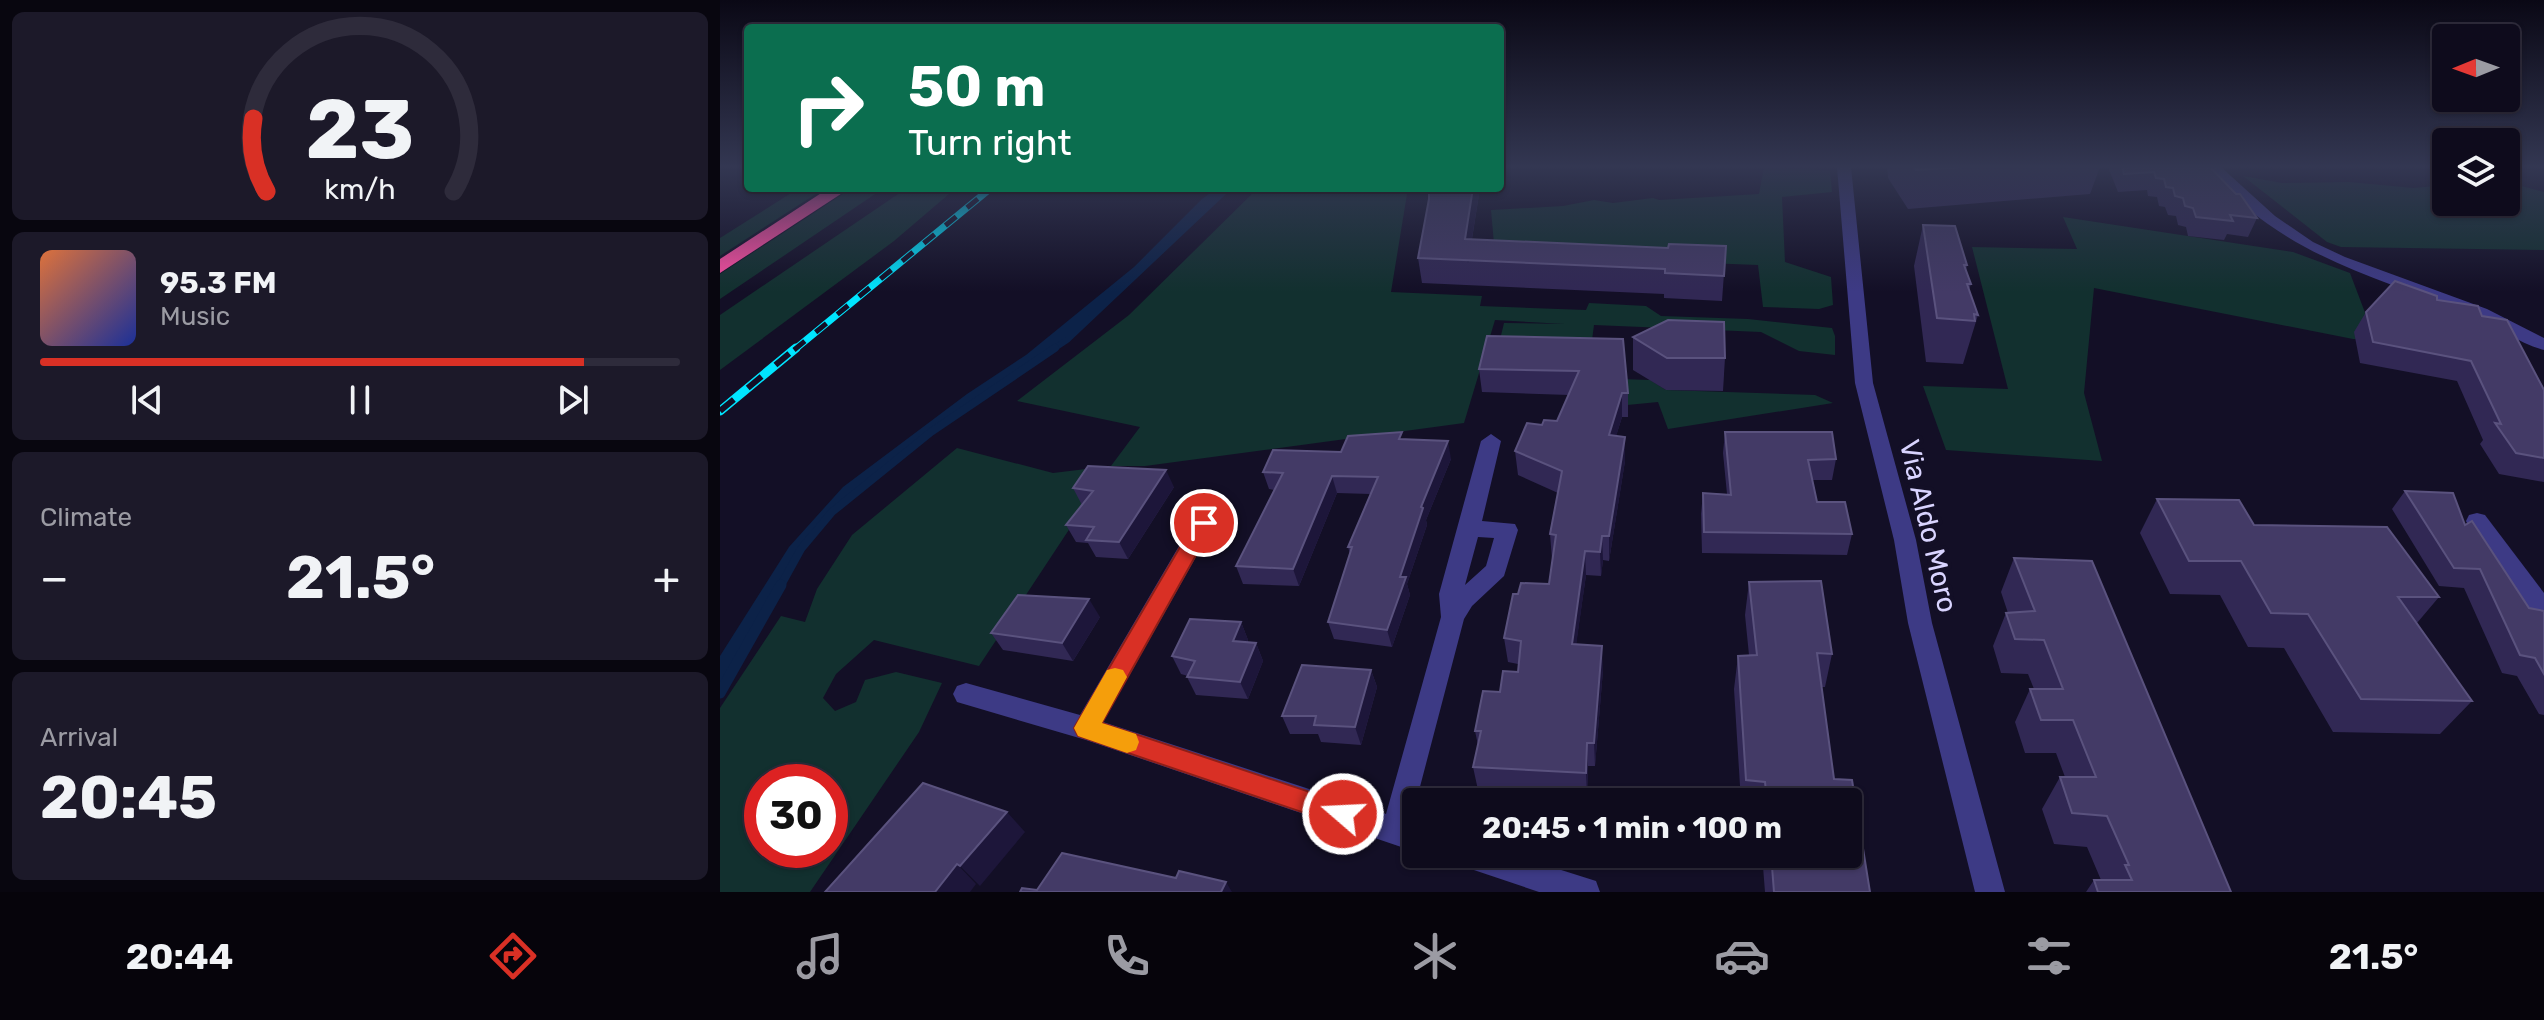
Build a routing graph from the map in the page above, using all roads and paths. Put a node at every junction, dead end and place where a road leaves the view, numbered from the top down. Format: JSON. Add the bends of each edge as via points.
{"nodes":[{"id":1,"x":809,"y":209,"type":"edge"},
{"id":2,"x":1847,"y":209,"type":"edge"},
{"id":3,"x":2259,"y":209,"type":"edge"},
{"id":4,"x":720,"y":267,"type":"edge"},
{"id":5,"x":2544,"y":345,"type":"edge"},
{"id":6,"x":1491,"y":441,"type":"dead end"},
{"id":7,"x":2477,"y":521,"type":"dead end"},
{"id":8,"x":1204,"y":523,"type":"dead end"},
{"id":9,"x":1469,"y":529,"type":"junction"},
{"id":10,"x":2544,"y":610,"type":"edge"},
{"id":11,"x":1453,"y":617,"type":"junction"},
{"id":12,"x":966,"y":694,"type":"dead end"},
{"id":13,"x":1086,"y":728,"type":"junction"},
{"id":14,"x":1416,"y":788,"type":"edge"},
{"id":15,"x":1402,"y":834,"type":"edge"},
{"id":16,"x":1510,"y":868,"type":"edge"},
{"id":17,"x":1585,"y":892,"type":"edge"},
{"id":18,"x":1990,"y":892,"type":"edge"}],
"edges":[{"from":1,"to":4,"type":"highway"},
{"from":2,"to":18,"type":"street","name":"Via Aldo Moro","via":[[1864,383]]},
{"from":3,"to":5,"type":"street","via":[[2308,245],[2339,260],[2481,313]]},
{"from":6,"to":9,"type":"street"},
{"from":7,"to":10,"type":"street"},
{"from":8,"to":13,"type":"street"},
{"from":9,"to":11,"type":"street","via":[[1451,594]]},
{"from":9,"to":11,"type":"street","via":[[1507,530],[1496,570]]},
{"from":11,"to":14,"type":"street"},
{"from":12,"to":13,"type":"street"},
{"from":13,"to":15,"type":"street"},
{"from":16,"to":17,"type":"street"}]}
